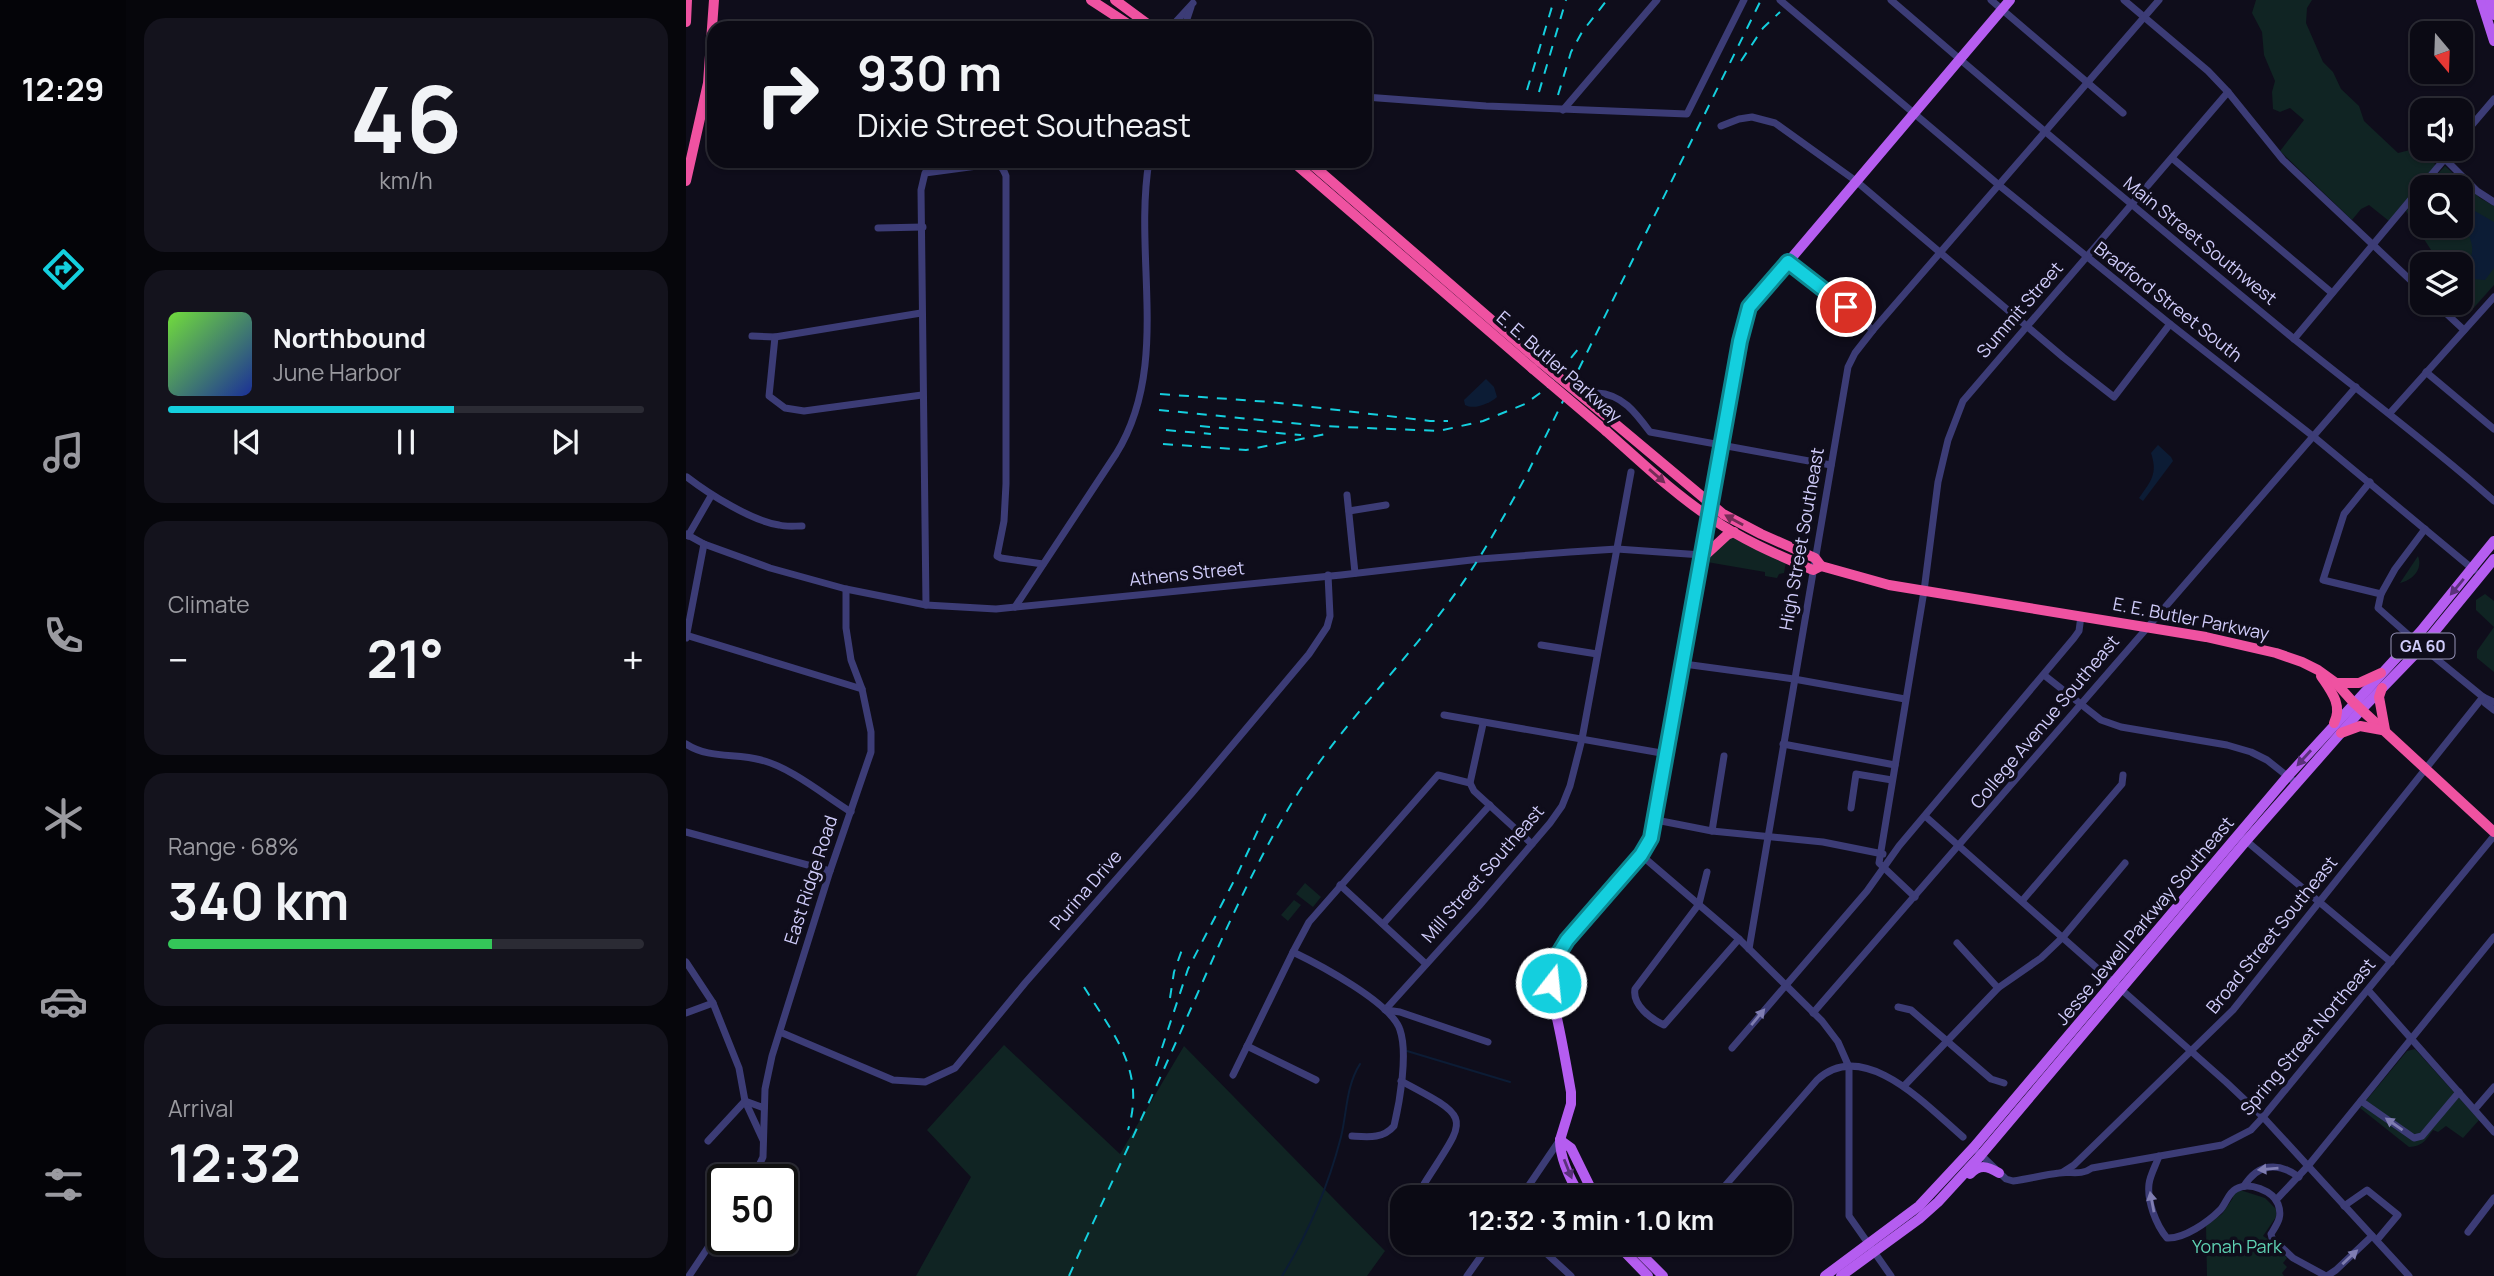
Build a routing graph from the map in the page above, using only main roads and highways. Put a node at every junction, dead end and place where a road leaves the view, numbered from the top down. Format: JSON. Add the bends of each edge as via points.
{"nodes":[{"id":1,"x":687,"y":0,"type":"edge"},
{"id":2,"x":715,"y":0,"type":"edge"},
{"id":3,"x":1091,"y":0,"type":"edge"},
{"id":4,"x":1115,"y":0,"type":"edge"},
{"id":5,"x":2010,"y":0,"type":"edge"},
{"id":6,"x":2481,"y":0,"type":"edge"},
{"id":7,"x":2490,"y":0,"type":"edge"},
{"id":8,"x":2494,"y":15,"type":"edge"},
{"id":9,"x":713,"y":21,"type":"edge"},
{"id":10,"x":1123,"y":21,"type":"edge"},
{"id":11,"x":1144,"y":21,"type":"edge"},
{"id":12,"x":686,"y":22,"type":"edge"},
{"id":13,"x":2494,"y":41,"type":"edge"},
{"id":14,"x":707,"y":87,"type":"edge"},
{"id":15,"x":1300,"y":168,"type":"edge"},
{"id":16,"x":1316,"y":168,"type":"edge"},
{"id":17,"x":686,"y":181,"type":"edge"},
{"id":18,"x":1536,"y":365,"type":"junction"},
{"id":19,"x":1609,"y":426,"type":"junction"},
{"id":20,"x":1712,"y":504,"type":"junction"},
{"id":21,"x":1710,"y":518,"type":"junction"},
{"id":22,"x":1734,"y":532,"type":"junction"},
{"id":23,"x":2494,"y":541,"type":"edge"},
{"id":24,"x":1702,"y":557,"type":"junction"},
{"id":25,"x":2494,"y":559,"type":"edge"},
{"id":26,"x":1816,"y":565,"type":"junction"},
{"id":27,"x":2476,"y":573,"type":"junction"},
{"id":28,"x":2318,"y":670,"type":"junction"},
{"id":29,"x":2381,"y":673,"type":"junction"},
{"id":30,"x":2336,"y":683,"type":"junction"},
{"id":31,"x":2382,"y":688,"type":"junction"},
{"id":32,"x":2357,"y":706,"type":"junction"},
{"id":33,"x":2337,"y":728,"type":"junction"},
{"id":34,"x":2385,"y":730,"type":"junction"},
{"id":35,"x":2494,"y":834,"type":"edge"},
{"id":36,"x":1560,"y":1140,"type":"junction"},
{"id":37,"x":1978,"y":1151,"type":"junction"},
{"id":38,"x":1999,"y":1173,"type":"road end"},
{"id":39,"x":1576,"y":1185,"type":"edge"},
{"id":40,"x":1589,"y":1185,"type":"edge"},
{"id":41,"x":1938,"y":1202,"type":"junction"},
{"id":42,"x":1870,"y":1249,"type":"junction"},
{"id":43,"x":1628,"y":1255,"type":"edge"},
{"id":44,"x":1642,"y":1255,"type":"edge"},
{"id":45,"x":1648,"y":1276,"type":"edge"},
{"id":46,"x":1663,"y":1276,"type":"edge"},
{"id":47,"x":1825,"y":1276,"type":"edge"},
{"id":48,"x":1842,"y":1276,"type":"edge"}],
"edges":[{"from":1,"to":12,"type":"highway"},
{"from":2,"to":9,"type":"highway"},
{"from":3,"to":10,"type":"highway"},
{"from":4,"to":11,"type":"highway"},
{"from":5,"to":20,"type":"main road","via":[[1749,307]]},
{"from":6,"to":13,"type":"main road"},
{"from":7,"to":8,"type":"main road"},
{"from":14,"to":17,"type":"highway"},
{"from":15,"to":18,"type":"highway","name":"E. E. Butler Parkway"},
{"from":16,"to":18,"type":"highway","name":"E. E. Butler Parkway"},
{"from":18,"to":19,"type":"highway","name":"E. E. Butler Parkway","bridge":true},
{"from":19,"to":20,"type":"highway","name":"E. E. Butler Parkway"},
{"from":19,"to":21,"type":"highway","name":"E. E. Butler Parkway","one_way":true,"via":[[1662,481]]},
{"from":20,"to":21,"type":"main road"},
{"from":26,"to":20,"type":"highway","name":"E. E. Butler Parkway","one_way":true},
{"from":21,"to":22,"type":"highway","name":"E. E. Butler Parkway"},
{"from":21,"to":24,"type":"main road"},
{"from":22,"to":24,"type":"highway"},
{"from":22,"to":26,"type":"highway","name":"E. E. Butler Parkway"},
{"from":23,"to":27,"type":"main road","number":"GA 60"},
{"from":24,"to":36,"type":"main road","via":[[1651,838],[1567,940],[1553,966],[1552,995],[1571,1098]]},
{"from":25,"to":27,"type":"main road","number":"GA 60"},
{"from":26,"to":28,"type":"highway","name":"E. E. Butler Parkway","via":[[1924,591],[2206,637],[2284,655]]},
{"from":27,"to":29,"type":"main road","name":"Jesse Jewell Parkway Southeast","number":"GA 60","one_way":true},
{"from":27,"to":31,"type":"main road","name":"Jesse Jewell Parkway Southeast","number":"GA 60","via":[[2422,647]]},
{"from":28,"to":30,"type":"highway","name":"E. E. Butler Parkway"},
{"from":28,"to":33,"type":"highway","via":[[2337,702]]},
{"from":29,"to":30,"type":"highway","via":[[2356,684]]},
{"from":29,"to":32,"type":"main road","name":"Jesse Jewell Parkway Southeast","number":"GA 60"},
{"from":30,"to":32,"type":"highway","name":"E. E. Butler Parkway"},
{"from":31,"to":32,"type":"main road","name":"Jesse Jewell Parkway Southeast"},
{"from":31,"to":34,"type":"highway","via":[[2379,697]]},
{"from":32,"to":33,"type":"main road","name":"Jesse Jewell Parkway Southeast"},
{"from":32,"to":34,"type":"highway","name":"E. E. Butler Parkway"},
{"from":33,"to":34,"type":"highway"},
{"from":33,"to":37,"type":"main road","name":"Jesse Jewell Parkway Southeast"},
{"from":34,"to":35,"type":"highway","name":"E. E. Butler Parkway"},
{"from":36,"to":39,"type":"main road","one_way":true},
{"from":36,"to":40,"type":"main road","via":[[1571,1147]]},
{"from":37,"to":41,"type":"main road","name":"Jesse Jewell Parkway Southeast"},
{"from":37,"to":42,"type":"main road","name":"Jesse Jewell Parkway Southeast"},
{"from":38,"to":41,"type":"main road","via":[[1980,1167]]},
{"from":41,"to":42,"type":"main road","name":"Jesse Jewell Parkway Southeast"},
{"from":42,"to":47,"type":"main road","name":"Jesse Jewell Parkway Southeast"},
{"from":42,"to":48,"type":"main road","name":"Jesse Jewell Parkway Southeast"},
{"from":43,"to":45,"type":"main road"},
{"from":44,"to":46,"type":"main road"}]}
